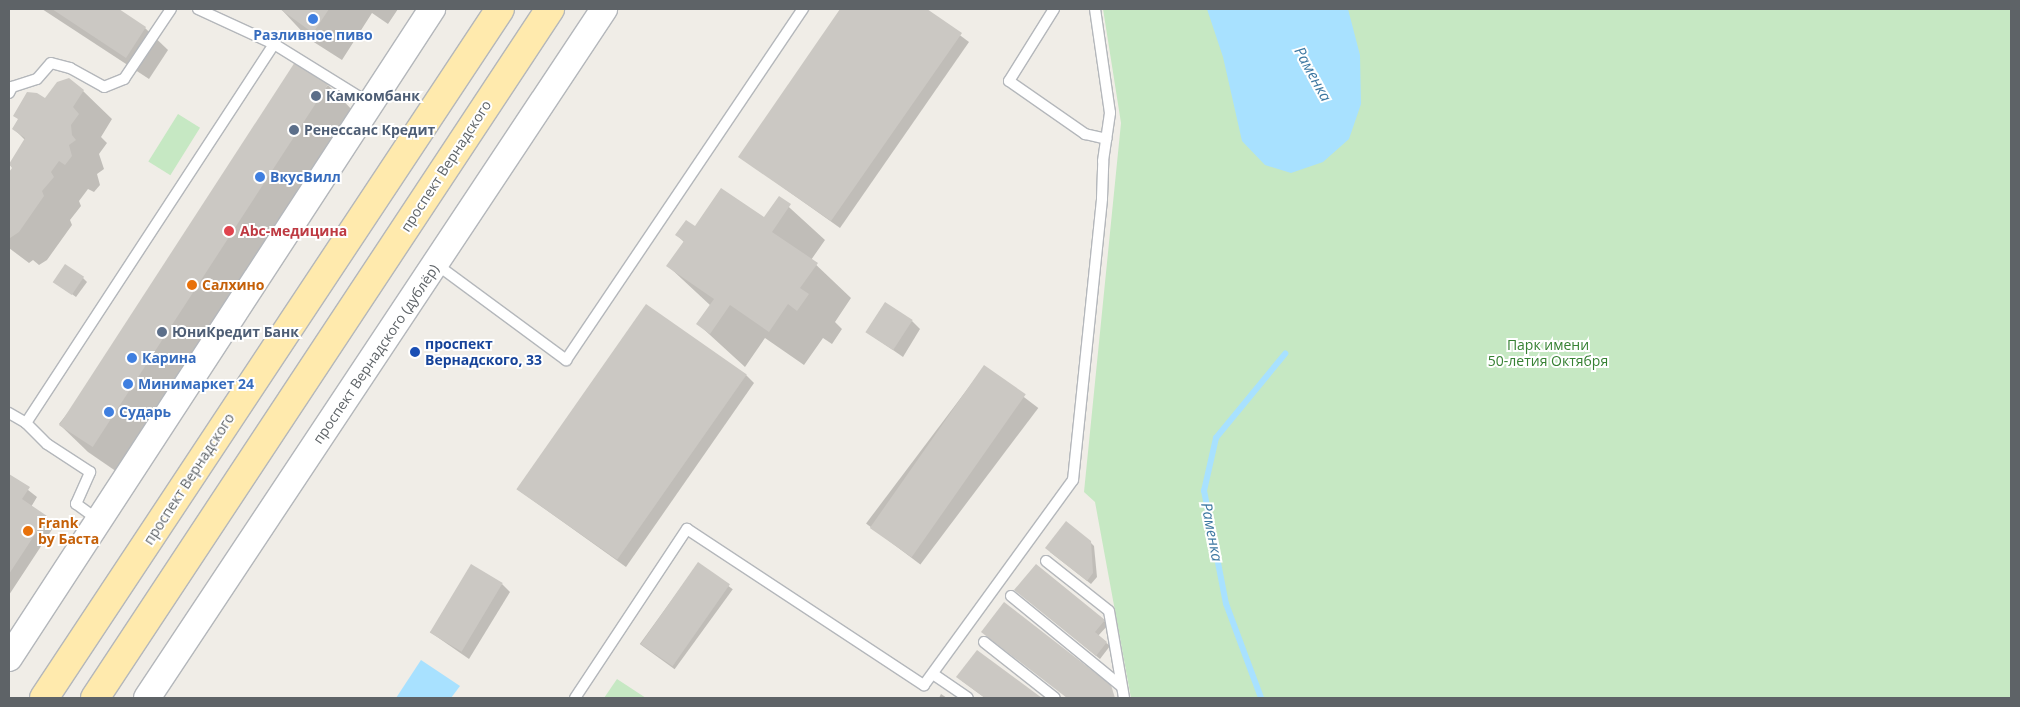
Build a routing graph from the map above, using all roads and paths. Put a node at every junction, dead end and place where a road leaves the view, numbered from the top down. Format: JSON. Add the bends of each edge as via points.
{"nodes":[{"id":1,"x":171,"y":9,"type":"edge"},
{"id":2,"x":198,"y":9,"type":"edge"},
{"id":3,"x":432,"y":9,"type":"edge"},
{"id":4,"x":500,"y":9,"type":"edge"},
{"id":5,"x":550,"y":9,"type":"edge"},
{"id":6,"x":604,"y":9,"type":"edge"},
{"id":7,"x":803,"y":9,"type":"edge"},
{"id":8,"x":1054,"y":9,"type":"edge"},
{"id":9,"x":1095,"y":9,"type":"edge"},
{"id":10,"x":274,"y":44,"type":"junction"},
{"id":11,"x":9,"y":93,"type":"edge"},
{"id":12,"x":371,"y":104,"type":"junction"},
{"id":13,"x":1106,"y":139,"type":"junction"},
{"id":14,"x":436,"y":264,"type":"junction"},
{"id":15,"x":9,"y":412,"type":"edge"},
{"id":16,"x":26,"y":423,"type":"junction"},
{"id":17,"x":97,"y":519,"type":"junction"},
{"id":18,"x":1046,"y":561,"type":"dead end"},
{"id":19,"x":1011,"y":596,"type":"dead end"},
{"id":20,"x":984,"y":642,"type":"dead end"},
{"id":21,"x":9,"y":658,"type":"edge"},
{"id":22,"x":933,"y":674,"type":"junction"},
{"id":23,"x":1121,"y":686,"type":"junction"},
{"id":24,"x":44,"y":698,"type":"edge"},
{"id":25,"x":95,"y":698,"type":"edge"},
{"id":26,"x":147,"y":698,"type":"edge"},
{"id":27,"x":575,"y":698,"type":"edge"},
{"id":28,"x":968,"y":698,"type":"edge"},
{"id":29,"x":1056,"y":698,"type":"edge"},
{"id":30,"x":1124,"y":698,"type":"edge"}],
"edges":[{"from":1,"to":11,"type":"lane","via":[[124,79],[104,87],[70,68],[51,63],[37,79],[12,87]]},
{"from":2,"to":10,"type":"lane"},
{"from":3,"to":12,"type":"street"},
{"from":4,"to":24,"type":"main road","name":"проспект Вернадского"},
{"from":5,"to":25,"type":"main road","name":"проспект Вернадского"},
{"from":6,"to":14,"type":"street","name":"проспект Вернадского (дублёр)"},
{"from":7,"to":14,"type":"lane","via":[[566,360]]},
{"from":8,"to":13,"type":"lane","via":[[1009,81],[1085,134]]},
{"from":9,"to":13,"type":"lane","via":[[1110,114]]},
{"from":10,"to":12,"type":"lane"},
{"from":10,"to":16,"type":"lane"},
{"from":12,"to":17,"type":"street"},
{"from":13,"to":22,"type":"lane","via":[[1073,480]]},
{"from":14,"to":26,"type":"street","name":"проспект Вернадского (дублёр)"},
{"from":15,"to":16,"type":"lane"},
{"from":16,"to":17,"type":"lane","via":[[47,444],[90,472],[76,504]]},
{"from":17,"to":21,"type":"street"},
{"from":18,"to":23,"type":"lane","via":[[1109,611]]},
{"from":19,"to":23,"type":"lane"},
{"from":20,"to":29,"type":"lane"},
{"from":22,"to":27,"type":"lane","via":[[924,685],[687,529]]},
{"from":22,"to":28,"type":"lane"},
{"from":23,"to":30,"type":"lane"}]}
